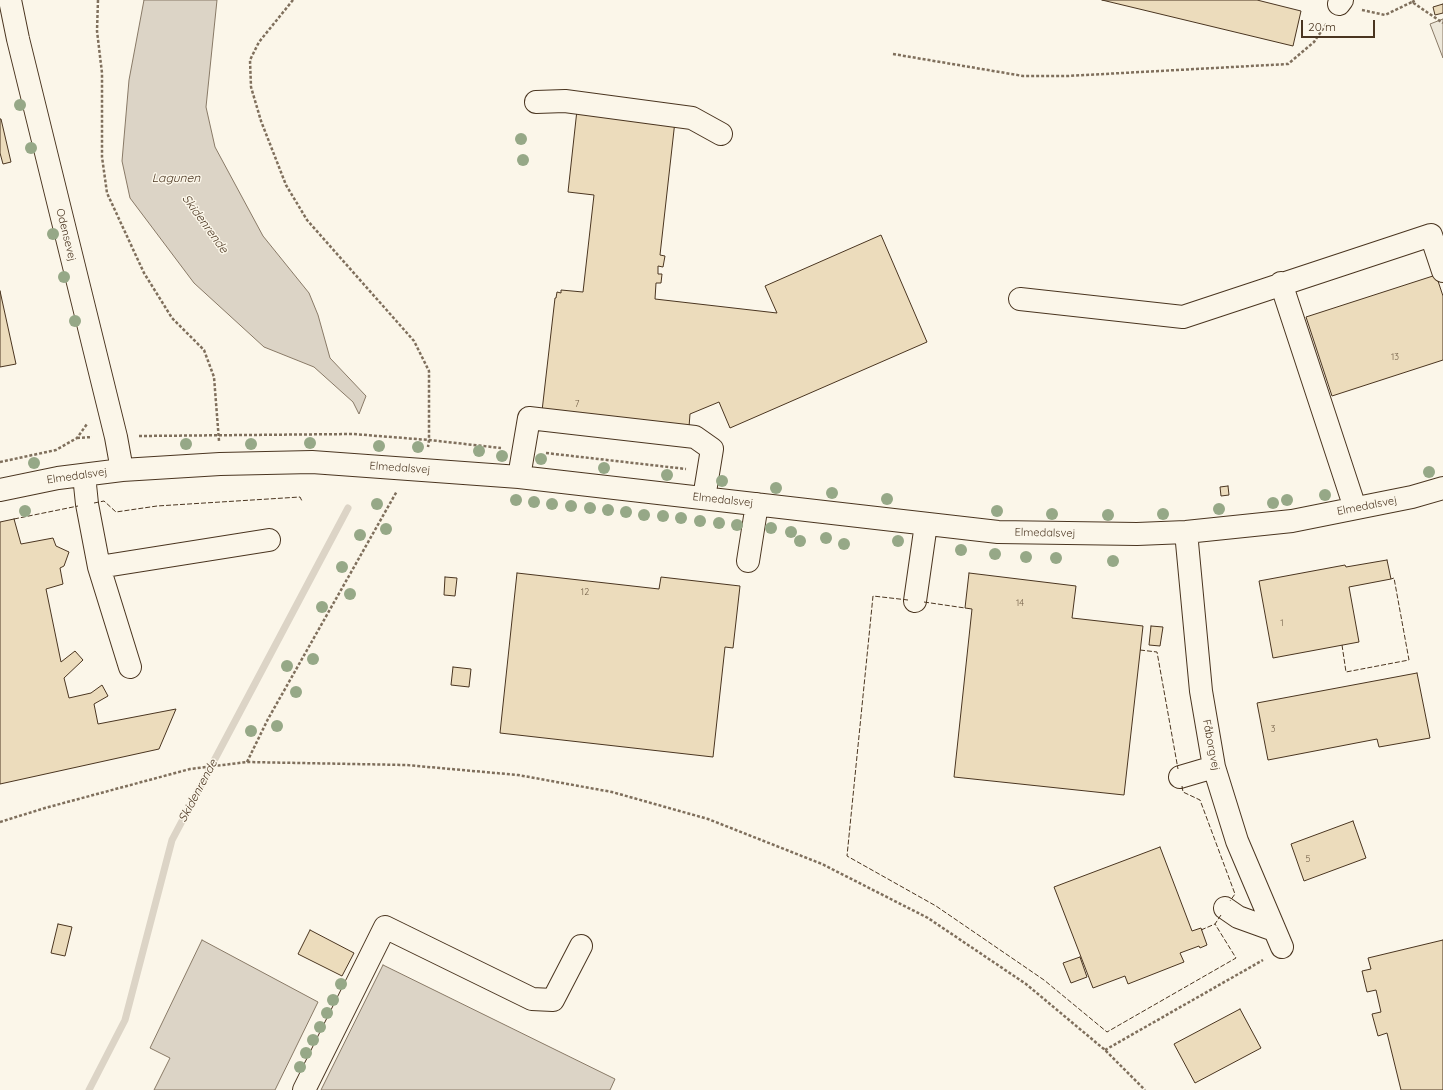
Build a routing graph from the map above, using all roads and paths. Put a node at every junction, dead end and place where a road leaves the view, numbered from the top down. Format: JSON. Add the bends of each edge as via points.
{"nodes":[{"id":1,"x":10,"y":0,"type":"edge"},
{"id":2,"x":98,"y":0,"type":"edge"},
{"id":3,"x":293,"y":0,"type":"edge"},
{"id":4,"x":1416,"y":0,"type":"edge"},
{"id":5,"x":1340,"y":2,"type":"edge"},
{"id":6,"x":1412,"y":2,"type":"junction"},
{"id":7,"x":1443,"y":23,"type":"edge"},
{"id":8,"x":893,"y":54,"type":"dead end"},
{"id":9,"x":536,"y":102,"type":"dead end"},
{"id":10,"x":722,"y":134,"type":"dead end"},
{"id":11,"x":1443,"y":271,"type":"edge"},
{"id":12,"x":1281,"y":283,"type":"junction"},
{"id":13,"x":1020,"y":299,"type":"dead end"},
{"id":14,"x":77,"y":438,"type":"dead end"},
{"id":15,"x":429,"y":440,"type":"dead end"},
{"id":16,"x":0,"y":462,"type":"edge"},
{"id":17,"x":220,"y":464,"type":"junction"},
{"id":18,"x":410,"y":468,"type":"junction"},
{"id":19,"x":122,"y":470,"type":"junction"},
{"id":20,"x":84,"y":475,"type":"junction"},
{"id":21,"x":519,"y":477,"type":"junction"},
{"id":22,"x":1443,"y":488,"type":"edge"},
{"id":23,"x":0,"y":490,"type":"edge"},
{"id":24,"x":704,"y":498,"type":"junction"},
{"id":25,"x":757,"y":504,"type":"junction"},
{"id":26,"x":1355,"y":508,"type":"junction"},
{"id":27,"x":926,"y":524,"type":"junction"},
{"id":28,"x":1186,"y":532,"type":"junction"},
{"id":29,"x":269,"y":540,"type":"dead end"},
{"id":30,"x":748,"y":561,"type":"dead end"},
{"id":31,"x":99,"y":567,"type":"junction"},
{"id":32,"x":915,"y":601,"type":"dead end"},
{"id":33,"x":130,"y":667,"type":"dead end"},
{"id":34,"x":247,"y":762,"type":"junction"},
{"id":35,"x":1214,"y":767,"type":"junction"},
{"id":36,"x":1180,"y":777,"type":"dead end"},
{"id":37,"x":0,"y":822,"type":"edge"},
{"id":38,"x":1224,"y":908,"type":"dead end"},
{"id":39,"x":1278,"y":938,"type":"junction"},
{"id":40,"x":581,"y":946,"type":"dead end"},
{"id":41,"x":1106,"y":1050,"type":"junction"},
{"id":42,"x":304,"y":1090,"type":"edge"},
{"id":43,"x":1145,"y":1090,"type":"edge"}],
"edges":[{"from":1,"to":19,"type":"street","name":"Odensevej"},
{"from":2,"to":17,"type":"path","via":[[96,31],[102,73],[102,157],[107,192],[144,273],[172,318],[204,350],[214,377]]},
{"from":3,"to":15,"type":"path","via":[[259,42],[250,60],[251,86],[261,121],[286,185],[307,220],[414,341],[429,371]]},
{"from":4,"to":6,"type":"path"},
{"from":5,"to":6,"type":"path","via":[[1385,15]]},
{"from":5,"to":8,"type":"path","via":[[1314,42],[1288,64],[1023,76]]},
{"from":6,"to":7,"type":"path"},
{"from":9,"to":10,"type":"street","via":[[565,102],[692,118]]},
{"from":11,"to":12,"type":"street","via":[[1431,235]]},
{"from":12,"to":13,"type":"street","via":[[1183,317]]},
{"from":12,"to":26,"type":"street"},
{"from":14,"to":16,"type":"path","via":[[56,450]]},
{"from":17,"to":18,"type":"street","name":"Elmedalsvej","via":[[312,462]]},
{"from":17,"to":19,"type":"street","name":"Elmedalsvej"},
{"from":18,"to":21,"type":"street","name":"Elmedalsvej"},
{"from":18,"to":34,"type":"path","via":[[268,719]]},
{"from":19,"to":20,"type":"street","name":"Elmedalsvej"},
{"from":20,"to":23,"type":"street","name":"Elmedalsvej"},
{"from":20,"to":31,"type":"street"},
{"from":21,"to":24,"type":"street","name":"Elmedalsvej"},
{"from":21,"to":24,"type":"street","via":[[528,418],[695,437],[712,449]]},
{"from":22,"to":26,"type":"street","name":"Elmedalsvej"},
{"from":24,"to":25,"type":"street","name":"Elmedalsvej"},
{"from":25,"to":27,"type":"street","name":"Elmedalsvej"},
{"from":25,"to":30,"type":"street"},
{"from":26,"to":28,"type":"street","name":"Elmedalsvej","via":[[1292,521]]},
{"from":27,"to":28,"type":"street","name":"Elmedalsvej","via":[[998,532]]},
{"from":27,"to":32,"type":"street"},
{"from":28,"to":35,"type":"street","name":"Fåborgvej","via":[[1201,691]]},
{"from":29,"to":31,"type":"street"},
{"from":31,"to":33,"type":"street"},
{"from":34,"to":37,"type":"path","via":[[190,769]]},
{"from":34,"to":41,"type":"path","via":[[406,765],[518,775],[612,792],[708,819],[822,864],[928,918],[1026,984]]},
{"from":35,"to":36,"type":"street"},
{"from":35,"to":39,"type":"street","name":"Fåborgvej","via":[[1237,840]]},
{"from":38,"to":39,"type":"street"},
{"from":39,"to":41,"type":"path","via":[[1261,962]]},
{"from":40,"to":42,"type":"street","via":[[553,1000],[532,999],[385,927]]},
{"from":41,"to":43,"type":"path"}]}
